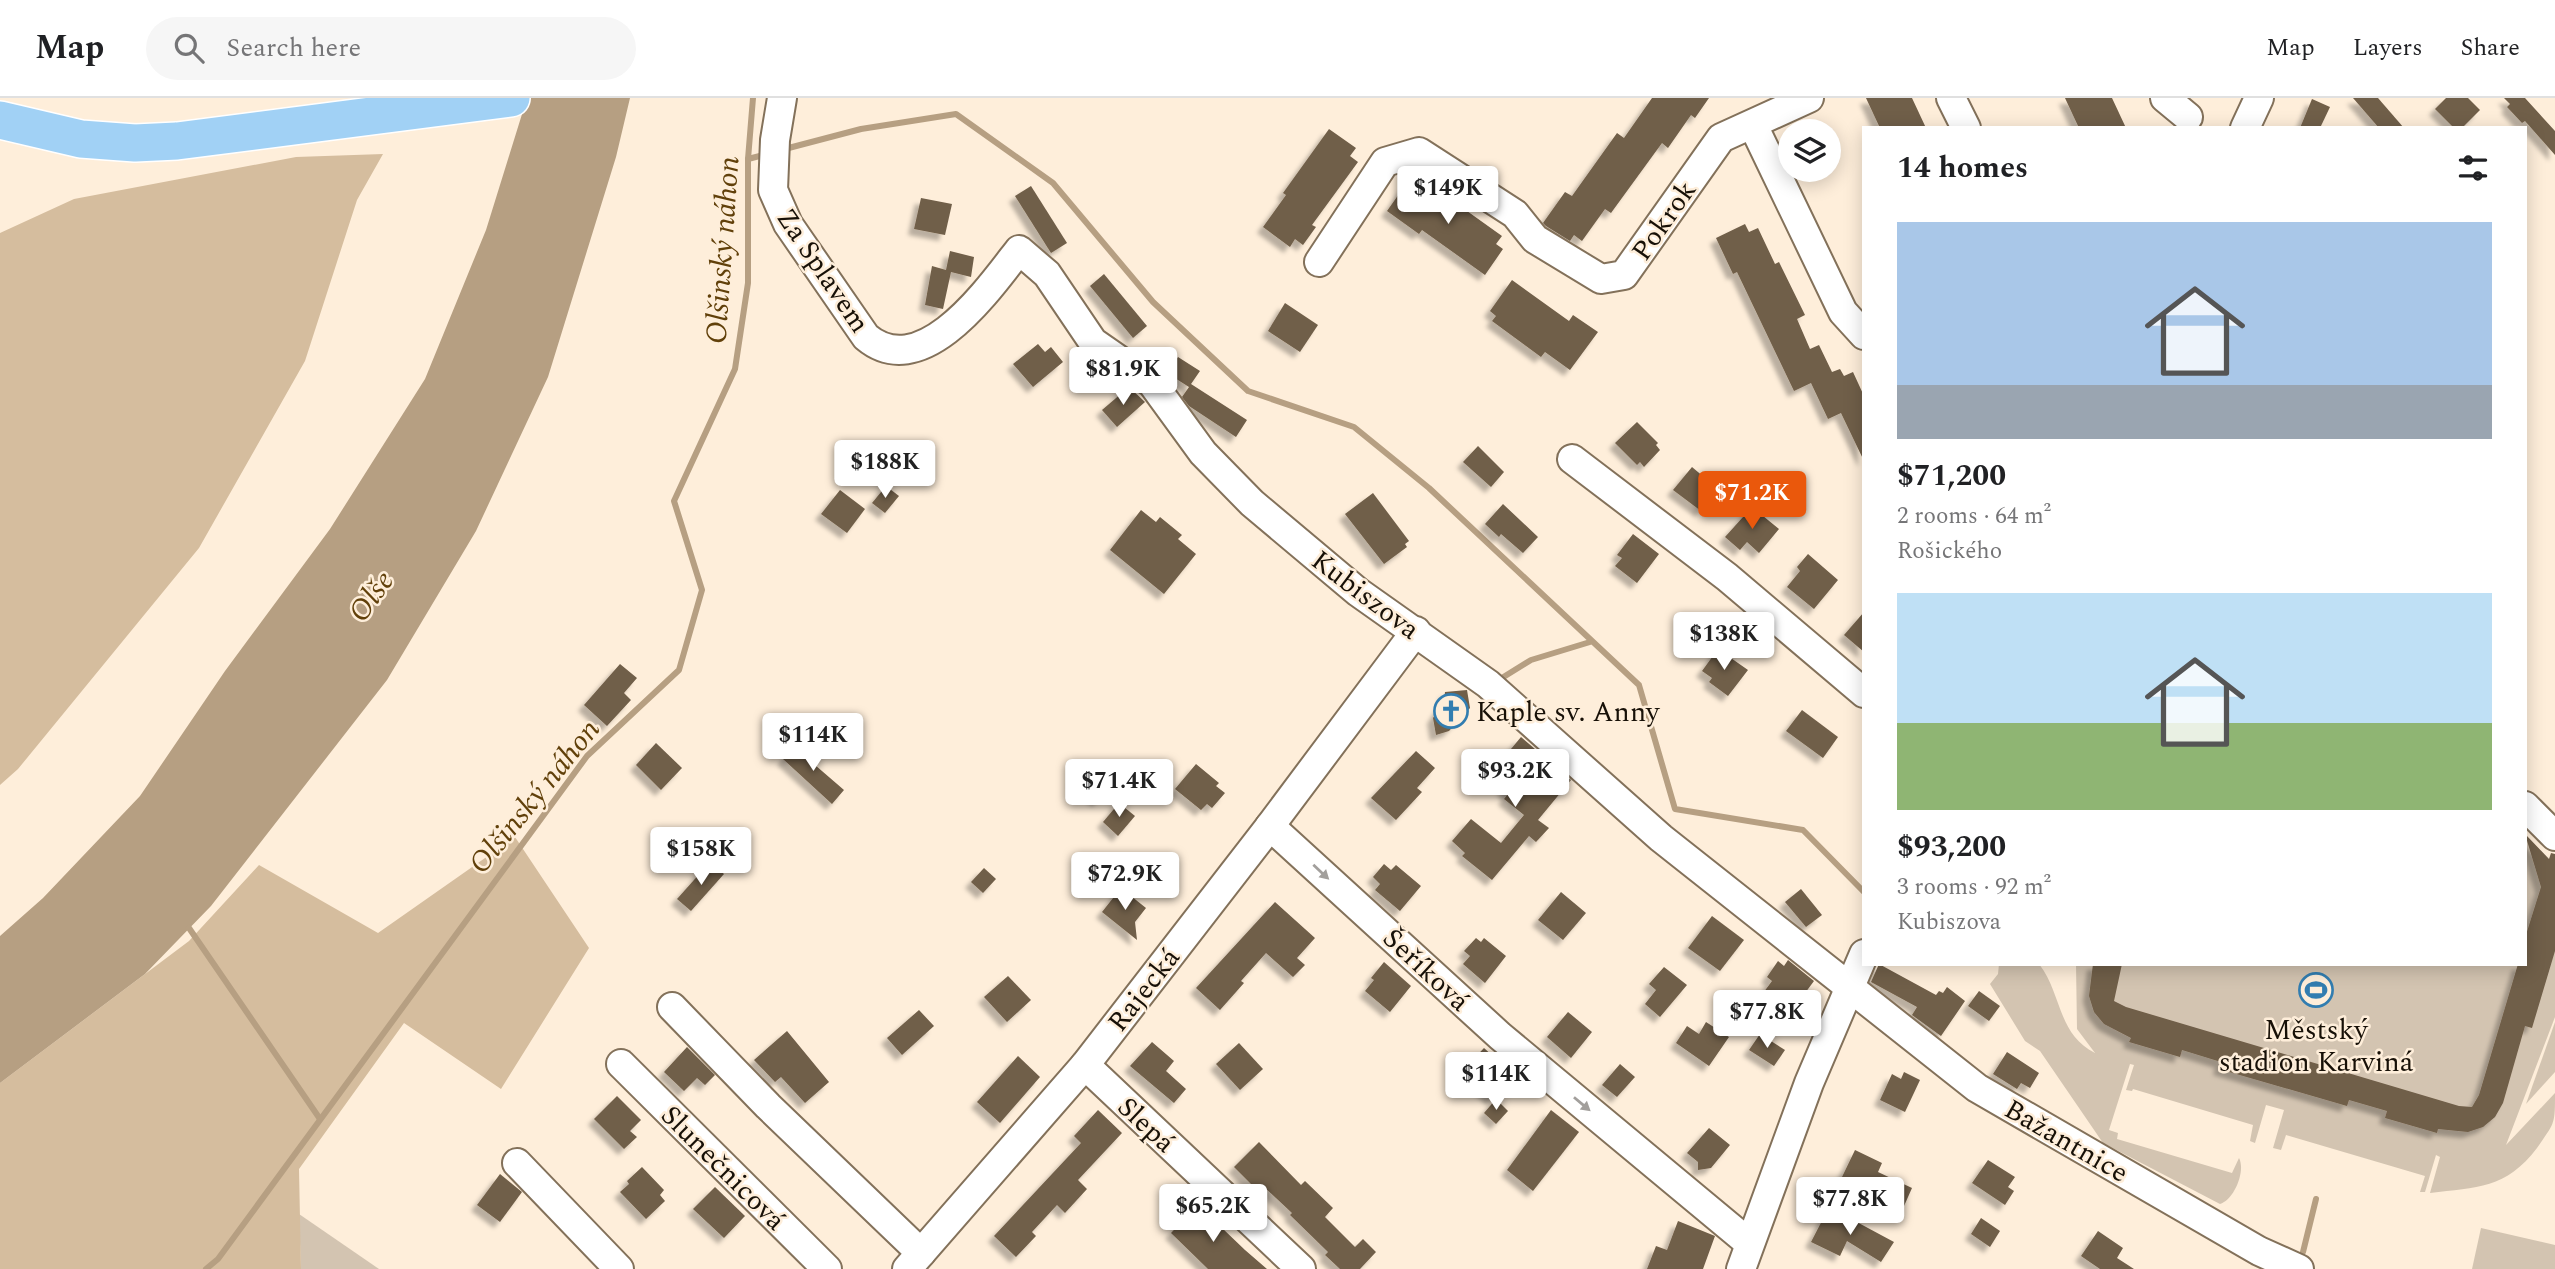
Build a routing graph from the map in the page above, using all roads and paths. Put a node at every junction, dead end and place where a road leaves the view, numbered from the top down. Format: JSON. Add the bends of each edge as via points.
{"nodes":[{"id":1,"x":511,"y":98,"type":"edge"},
{"id":2,"x":782,"y":98,"type":"edge"},
{"id":3,"x":1809,"y":98,"type":"edge"},
{"id":4,"x":1951,"y":98,"type":"edge"},
{"id":5,"x":2165,"y":98,"type":"edge"},
{"id":6,"x":2259,"y":98,"type":"edge"},
{"id":7,"x":0,"y":111,"type":"edge"},
{"id":8,"x":2188,"y":117,"type":"dead end"},
{"id":9,"x":11,"y":125,"type":"edge"},
{"id":10,"x":1752,"y":125,"type":"junction"},
{"id":11,"x":1965,"y":126,"type":"edge"},
{"id":12,"x":2246,"y":126,"type":"edge"},
{"id":13,"x":1319,"y":262,"type":"dead end"},
{"id":14,"x":1862,"y":333,"type":"edge"},
{"id":15,"x":929,"y":344,"type":"joint"},
{"id":16,"x":1572,"y":459,"type":"dead end"},
{"id":17,"x":1416,"y":631,"type":"junction"},
{"id":18,"x":1862,"y":691,"type":"edge"},
{"id":19,"x":2527,"y":808,"type":"edge"},
{"id":20,"x":1270,"y":826,"type":"junction"},
{"id":21,"x":2555,"y":836,"type":"edge"},
{"id":22,"x":1862,"y":959,"type":"edge"},
{"id":23,"x":1849,"y":988,"type":"junction"},
{"id":24,"x":672,"y":1007,"type":"dead end"},
{"id":25,"x":621,"y":1064,"type":"dead end"},
{"id":26,"x":1084,"y":1065,"type":"junction"},
{"id":27,"x":517,"y":1163,"type":"dead end"},
{"id":28,"x":1748,"y":1259,"type":"edge"},
{"id":29,"x":914,"y":1261,"type":"edge"},
{"id":30,"x":619,"y":1269,"type":"edge"},
{"id":31,"x":827,"y":1269,"type":"edge"},
{"id":32,"x":1301,"y":1269,"type":"edge"},
{"id":33,"x":2299,"y":1269,"type":"edge"}],
"edges":[{"from":1,"to":9,"type":"main road","via":[[177,141],[81,139]]},
{"from":2,"to":15,"type":"street","name":"Za Splavem","via":[[773,190],[788,224],[866,337],[891,351]]},
{"from":3,"to":10,"type":"street","name":"Pokrok"},
{"from":4,"to":11,"type":"street"},
{"from":5,"to":8,"type":"street"},
{"from":6,"to":12,"type":"street"},
{"from":7,"to":9,"type":"main road"},
{"from":10,"to":13,"type":"street","name":"Pokrok","via":[[1721,138],[1624,275],[1601,279],[1535,239],[1516,214],[1419,152],[1385,162]]},
{"from":10,"to":14,"type":"street","via":[[1843,312]]},
{"from":15,"to":17,"type":"street","name":"Kubiszova","via":[[984,293],[1019,250],[1047,274],[1093,342],[1152,383],[1203,453],[1252,503],[1358,592]]},
{"from":16,"to":18,"type":"street","via":[[1727,577]]},
{"from":17,"to":20,"type":"street","name":"Rajecká"},
{"from":17,"to":23,"type":"street","name":"Kubiszova","via":[[1488,684],[1661,838]]},
{"from":19,"to":21,"type":"street"},
{"from":20,"to":26,"type":"street","name":"Rajecká"},
{"from":20,"to":28,"type":"street","name":"Šeříková","one_way":true},
{"from":22,"to":23,"type":"street"},
{"from":23,"to":28,"type":"street","via":[[1809,1083]]},
{"from":23,"to":33,"type":"street","name":"Bažantnice","via":[[1977,1088],[2259,1251]]},
{"from":24,"to":29,"type":"street"},
{"from":25,"to":31,"type":"street","name":"Slunečnicová"},
{"from":26,"to":29,"type":"street","name":"Rajecká"},
{"from":26,"to":32,"type":"street","name":"Slepá"},
{"from":27,"to":30,"type":"street"}]}
